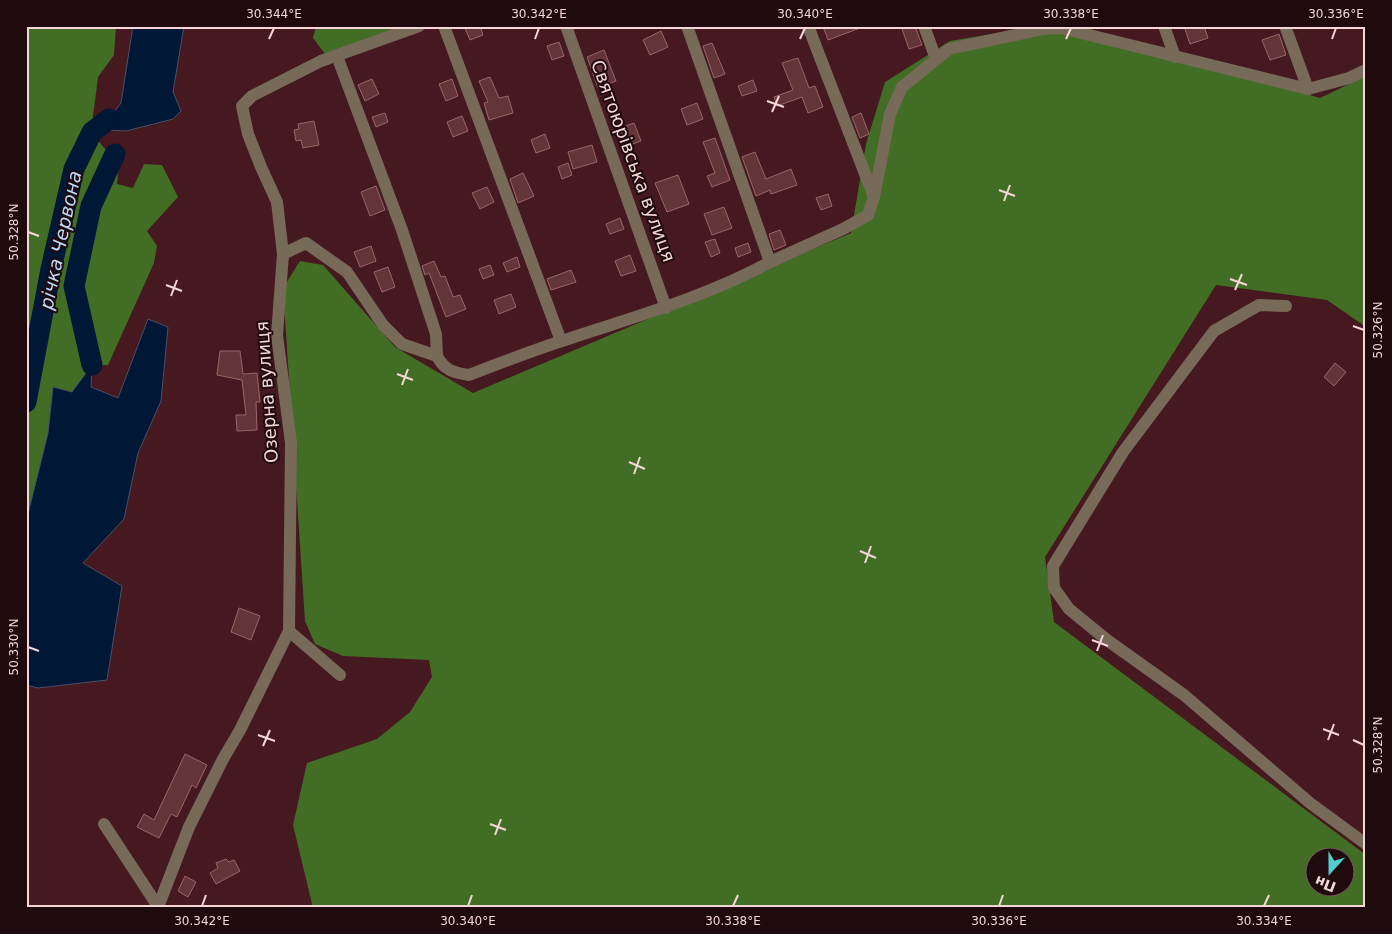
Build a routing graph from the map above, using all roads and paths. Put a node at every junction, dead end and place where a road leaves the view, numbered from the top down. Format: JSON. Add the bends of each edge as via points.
{"nodes":[{"id":1,"x":419,"y":26,"type":"edge"},
{"id":2,"x":444,"y":26,"type":"edge"},
{"id":3,"x":566,"y":26,"type":"edge"},
{"id":4,"x":687,"y":26,"type":"edge"},
{"id":5,"x":808,"y":26,"type":"edge"},
{"id":6,"x":924,"y":26,"type":"edge"},
{"id":7,"x":1164,"y":26,"type":"edge"},
{"id":8,"x":1285,"y":26,"type":"edge"},
{"id":9,"x":1042,"y":28,"type":"edge"},
{"id":10,"x":336,"y":56,"type":"junction"},
{"id":11,"x":1175,"y":58,"type":"junction"},
{"id":12,"x":936,"y":59,"type":"junction"},
{"id":13,"x":1366,"y":70,"type":"edge"},
{"id":14,"x":1308,"y":90,"type":"junction"},
{"id":15,"x":874,"y":198,"type":"junction"},
{"id":16,"x":283,"y":254,"type":"junction"},
{"id":17,"x":770,"y":262,"type":"junction"},
{"id":18,"x":1286,"y":306,"type":"dead end"},
{"id":19,"x":666,"y":308,"type":"junction"},
{"id":20,"x":560,"y":341,"type":"junction"},
{"id":21,"x":437,"y":356,"type":"junction"},
{"id":22,"x":289,"y":631,"type":"junction"},
{"id":23,"x":340,"y":675,"type":"dead end"},
{"id":24,"x":104,"y":824,"type":"dead end"},
{"id":25,"x":1366,"y":844,"type":"edge"},
{"id":26,"x":158,"y":907,"type":"edge"}],
"edges":[{"from":1,"to":10,"type":"street","name":"Озерна вулиця"},
{"from":2,"to":20,"type":"street"},
{"from":3,"to":19,"type":"street","name":"Святоюрівська вулиця"},
{"from":4,"to":17,"type":"street"},
{"from":5,"to":15,"type":"street"},
{"from":6,"to":12,"type":"street"},
{"from":7,"to":11,"type":"street"},
{"from":8,"to":14,"type":"street"},
{"from":9,"to":11,"type":"street","via":[[1061,28]]},
{"from":9,"to":12,"type":"street","via":[[949,49]]},
{"from":10,"to":16,"type":"street","name":"Озерна вулиця","via":[[252,96],[242,106],[248,134],[277,202]]},
{"from":10,"to":21,"type":"street","via":[[402,230],[436,334]]},
{"from":11,"to":14,"type":"street"},
{"from":12,"to":15,"type":"street","via":[[902,86],[890,114]]},
{"from":13,"to":14,"type":"street"},
{"from":15,"to":17,"type":"street","via":[[868,215]]},
{"from":16,"to":21,"type":"street","via":[[306,243],[323,253],[347,272],[383,324],[402,344]]},
{"from":16,"to":22,"type":"street","name":"Озерна вулиця","via":[[277,335],[291,444]]},
{"from":17,"to":19,"type":"street"},
{"from":18,"to":25,"type":"street","via":[[1259,306],[1214,331],[1124,452],[1053,566],[1054,588],[1069,610],[1184,695],[1310,803]]},
{"from":19,"to":20,"type":"street"},
{"from":20,"to":21,"type":"street","via":[[469,375],[453,373],[441,364]]},
{"from":22,"to":23,"type":"street"},
{"from":22,"to":26,"type":"street","via":[[189,827]]},
{"from":24,"to":26,"type":"street"}]}
